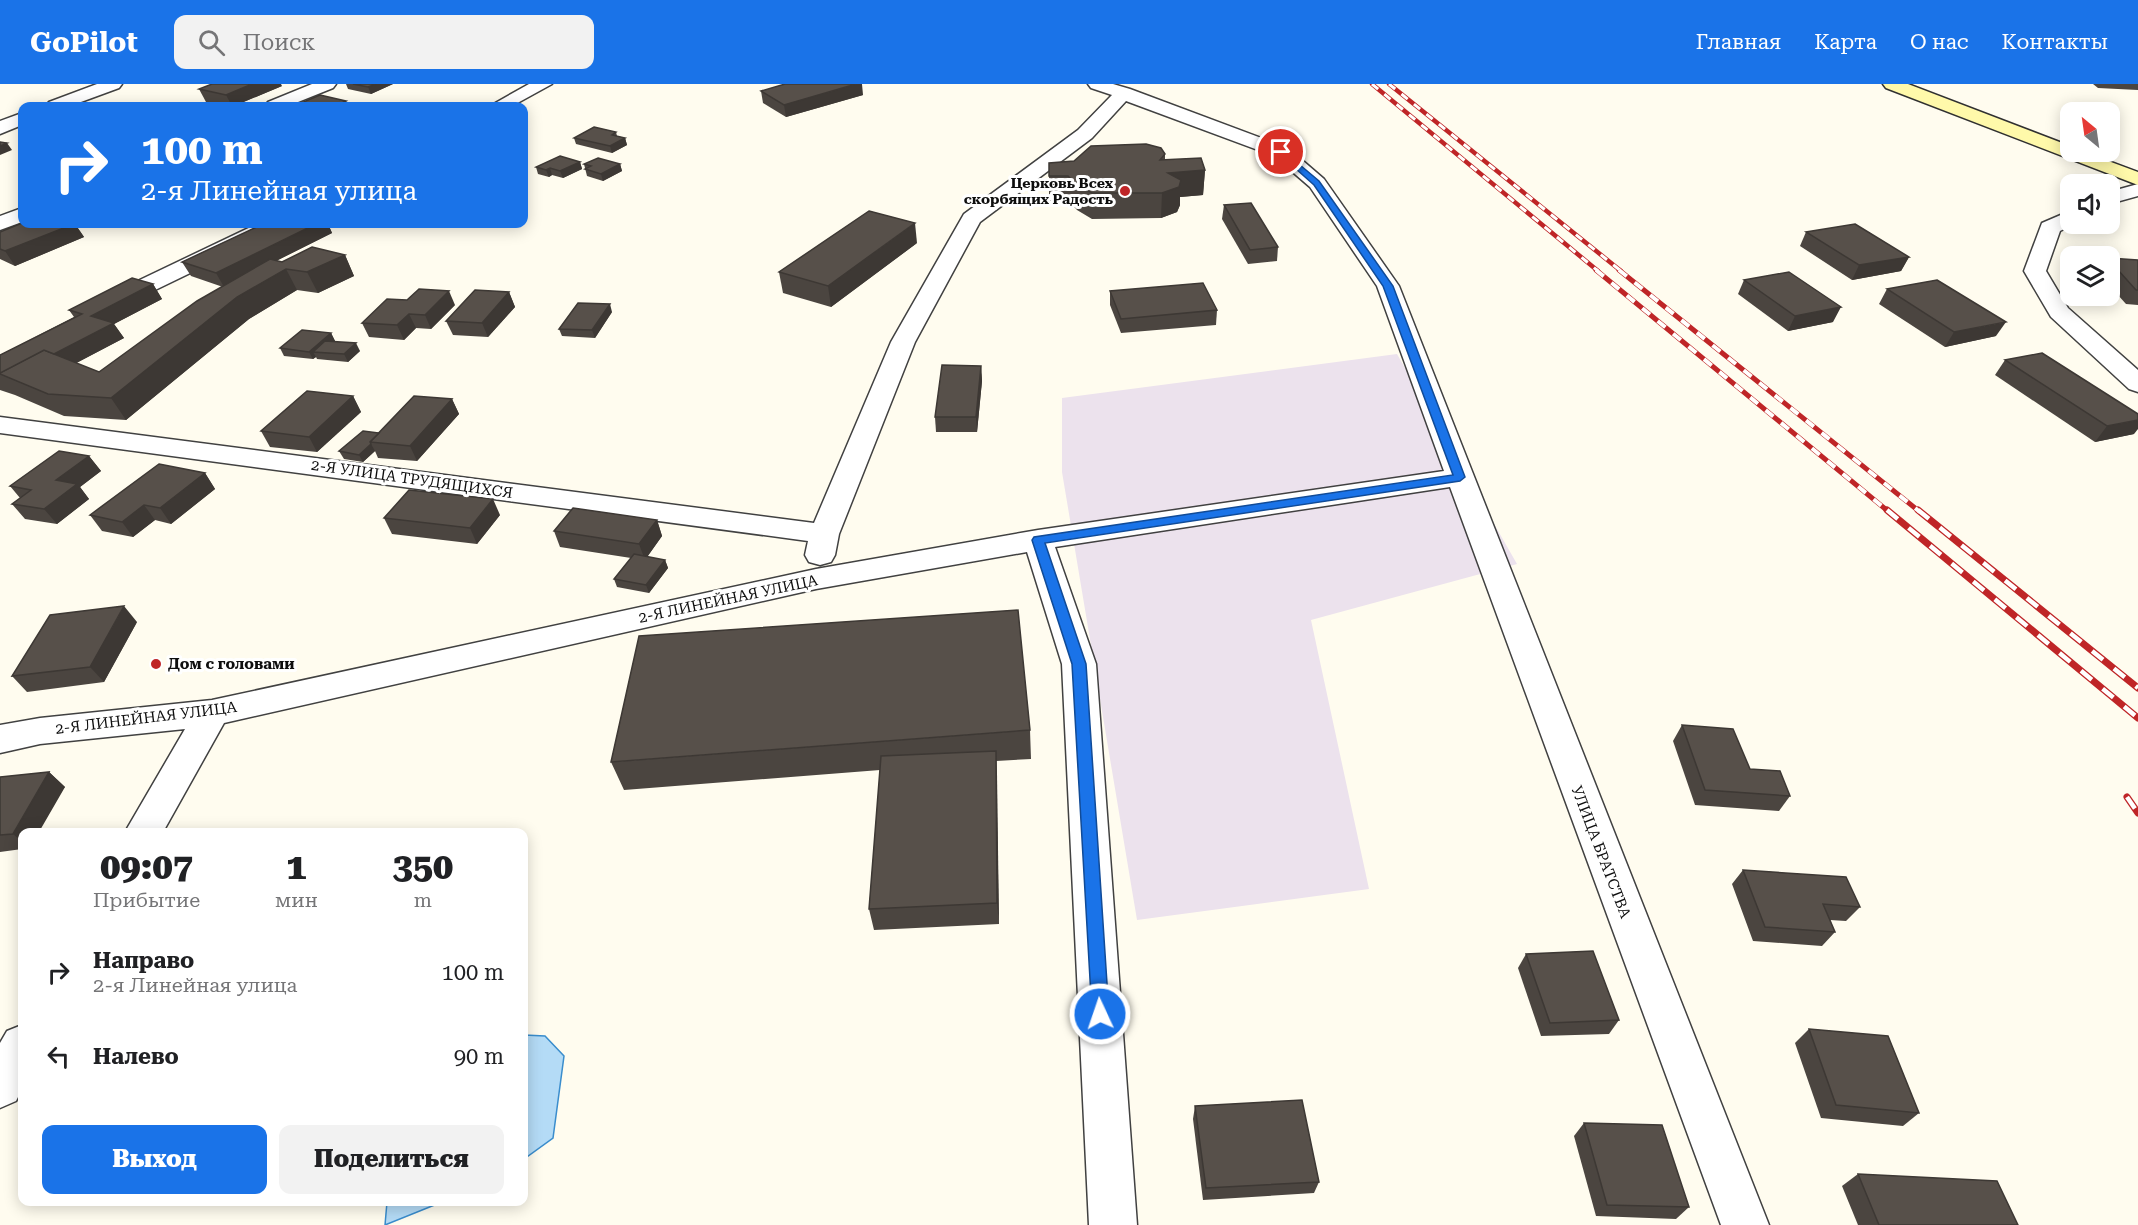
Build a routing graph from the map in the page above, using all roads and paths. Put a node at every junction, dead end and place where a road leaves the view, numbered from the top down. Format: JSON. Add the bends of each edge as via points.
{"nodes":[{"id":1,"x":113,"y":84,"type":"edge"},
{"id":2,"x":327,"y":84,"type":"edge"},
{"id":3,"x":543,"y":84,"type":"edge"},
{"id":4,"x":1098,"y":84,"type":"edge"},
{"id":5,"x":1892,"y":84,"type":"edge"},
{"id":6,"x":1124,"y":93,"type":"junction"},
{"id":7,"x":66,"y":102,"type":"edge"},
{"id":8,"x":284,"y":102,"type":"edge"},
{"id":9,"x":507,"y":102,"type":"edge"},
{"id":10,"x":18,"y":121,"type":"edge"},
{"id":11,"x":0,"y":128,"type":"edge"},
{"id":12,"x":2138,"y":179,"type":"edge"},
{"id":13,"x":2138,"y":190,"type":"edge"},
{"id":14,"x":2120,"y":195,"type":"edge"},
{"id":15,"x":18,"y":216,"type":"edge"},
{"id":16,"x":2060,"y":222,"type":"edge"},
{"id":17,"x":0,"y":224,"type":"edge"},
{"id":18,"x":265,"y":228,"type":"edge"},
{"id":19,"x":94,"y":311,"type":"edge"},
{"id":20,"x":2138,"y":384,"type":"edge"},
{"id":21,"x":0,"y":425,"type":"edge"},
{"id":22,"x":1460,"y":477,"type":"junction"},
{"id":23,"x":824,"y":534,"type":"junction"},
{"id":24,"x":1038,"y":540,"type":"junction"},
{"id":25,"x":816,"y":579,"type":"junction"},
{"id":26,"x":212,"y":713,"type":"junction"},
{"id":27,"x":0,"y":739,"type":"edge"},
{"id":28,"x":146,"y":828,"type":"edge"},
{"id":29,"x":18,"y":1053,"type":"edge"},
{"id":30,"x":0,"y":1086,"type":"edge"},
{"id":31,"x":1113,"y":1225,"type":"edge"},
{"id":32,"x":1745,"y":1225,"type":"edge"}],
"edges":[{"from":1,"to":7,"type":"street"},
{"from":2,"to":8,"type":"street"},
{"from":3,"to":9,"type":"street"},
{"from":4,"to":6,"type":"street","name":"УЛИЦА БРАТСТВА"},
{"from":5,"to":12,"type":"main road"},
{"from":6,"to":22,"type":"street","name":"УЛИЦА БРАТСТВА","via":[[1281,152],[1317,183],[1388,286]]},
{"from":6,"to":23,"type":"street","via":[[1085,134],[971,218],[903,342]]},
{"from":10,"to":11,"type":"street"},
{"from":13,"to":14,"type":"street"},
{"from":15,"to":17,"type":"street"},
{"from":16,"to":20,"type":"street","via":[[2050,228],[2035,271],[2059,312]]},
{"from":18,"to":19,"type":"street"},
{"from":21,"to":23,"type":"street","name":"2-Я УЛИЦА ТРУДЯЩИХСЯ"},
{"from":22,"to":24,"type":"street","name":"2-Я ЛИНЕЙНАЯ УЛИЦА"},
{"from":22,"to":32,"type":"street","name":"УЛИЦА БРАТСТВА"},
{"from":23,"to":25,"type":"street"},
{"from":24,"to":25,"type":"street","name":"2-Я ЛИНЕЙНАЯ УЛИЦА"},
{"from":24,"to":31,"type":"street","via":[[1079,664]]},
{"from":25,"to":26,"type":"street","name":"2-Я ЛИНЕЙНАЯ УЛИЦА"},
{"from":26,"to":27,"type":"street","name":"2-Я ЛИНЕЙНАЯ УЛИЦА","via":[[40,731]]},
{"from":26,"to":28,"type":"street"},
{"from":29,"to":30,"type":"street"}]}
